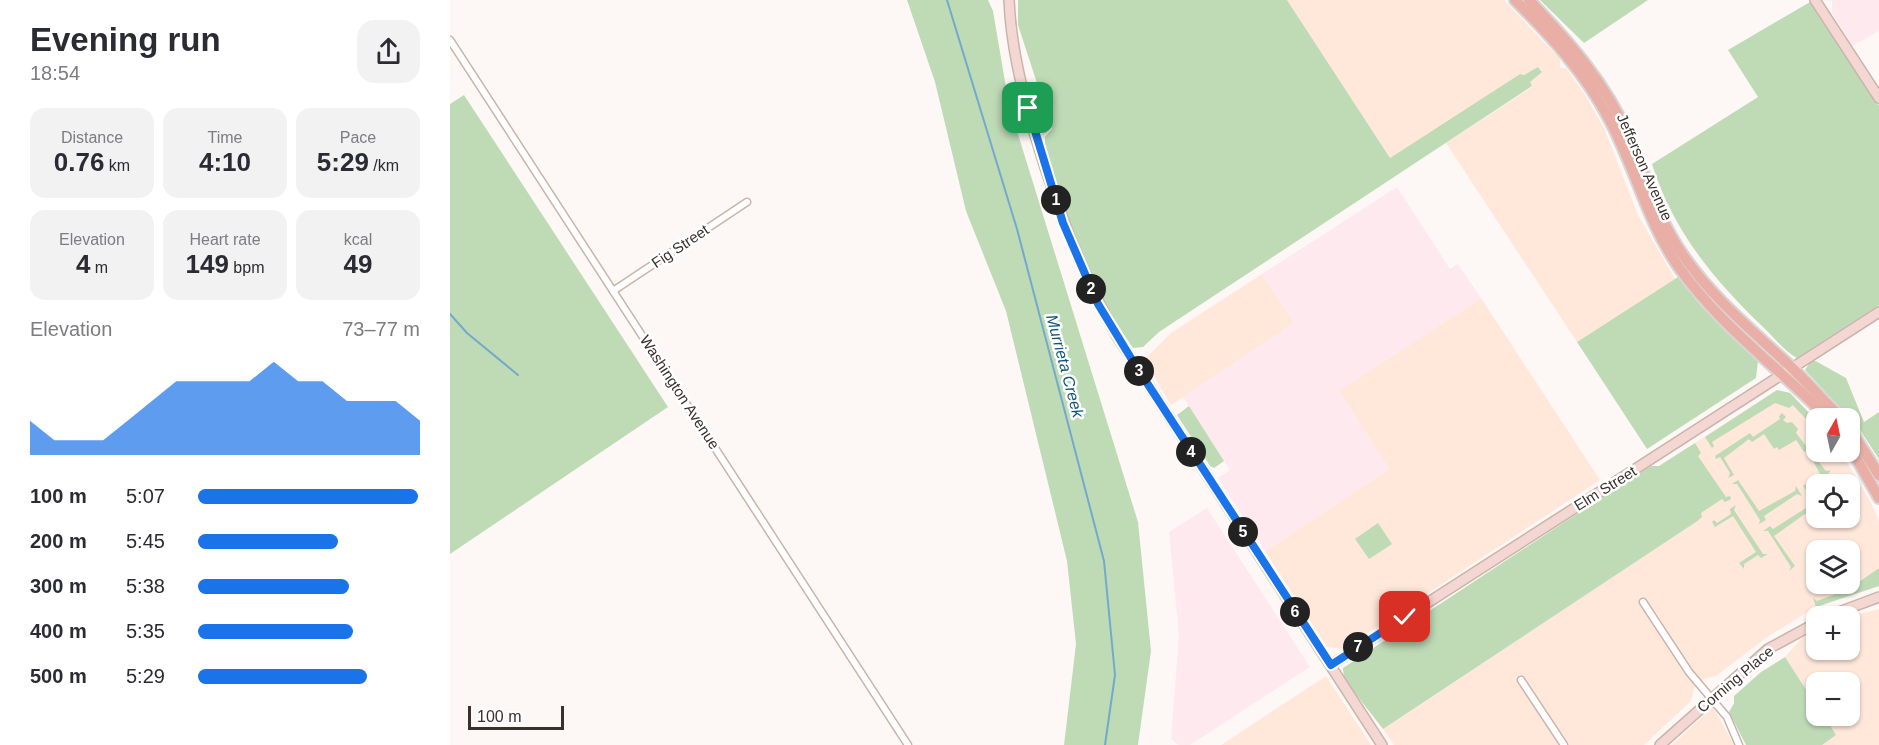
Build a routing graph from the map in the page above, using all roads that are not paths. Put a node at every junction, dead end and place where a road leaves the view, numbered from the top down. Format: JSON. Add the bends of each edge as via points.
{"nodes":[{"id":1,"x":1009,"y":0,"type":"edge"},
{"id":2,"x":1515,"y":0,"type":"edge"},
{"id":3,"x":1529,"y":0,"type":"edge"},
{"id":4,"x":1815,"y":0,"type":"edge"},
{"id":5,"x":450,"y":40,"type":"edge"},
{"id":6,"x":1879,"y":98,"type":"edge"},
{"id":7,"x":747,"y":202,"type":"dead end"},
{"id":8,"x":1650,"y":219,"type":"junction"},
{"id":9,"x":1683,"y":256,"type":"junction"},
{"id":10,"x":614,"y":291,"type":"junction"},
{"id":11,"x":1879,"y":312,"type":"edge"},
{"id":12,"x":1792,"y":368,"type":"junction"},
{"id":13,"x":1782,"y":374,"type":"junction"},
{"id":14,"x":1818,"y":408,"type":"edge"},
{"id":15,"x":1831,"y":408,"type":"edge"},
{"id":16,"x":1860,"y":445,"type":"edge"},
{"id":17,"x":1859,"y":462,"type":"edge"},
{"id":18,"x":1879,"y":475,"type":"edge"},
{"id":19,"x":1879,"y":498,"type":"edge"},
{"id":20,"x":1879,"y":597,"type":"edge"},
{"id":21,"x":1643,"y":602,"type":"dead end"},
{"id":22,"x":1855,"y":606,"type":"edge"},
{"id":23,"x":1806,"y":628,"type":"edge"},
{"id":24,"x":1331,"y":665,"type":"junction"},
{"id":25,"x":1521,"y":680,"type":"dead end"},
{"id":26,"x":1711,"y":697,"type":"junction"},
{"id":27,"x":908,"y":745,"type":"edge"},
{"id":28,"x":1382,"y":745,"type":"edge"},
{"id":29,"x":1563,"y":745,"type":"edge"},
{"id":30,"x":1660,"y":745,"type":"edge"},
{"id":31,"x":1739,"y":745,"type":"edge"}],
"edges":[{"from":1,"to":24,"type":"street","via":[[1013,50],[1028,108],[1060,212],[1090,288],[1123,347]]},
{"from":2,"to":8,"type":"main road","name":"Jefferson Avenue","via":[[1582,73],[1609,118]]},
{"from":3,"to":9,"type":"main road","name":"Jefferson Avenue","via":[[1578,51],[1599,80],[1628,135],[1660,215]]},
{"from":4,"to":6,"type":"street"},
{"from":5,"to":10,"type":"street","name":"Washington Avenue"},
{"from":7,"to":10,"type":"street","name":"Fig Street"},
{"from":8,"to":9,"type":"main road","via":[[1657,221]]},
{"from":8,"to":13,"type":"main road","name":"Jefferson Avenue","via":[[1694,286]]},
{"from":9,"to":12,"type":"main road","name":"Jefferson Avenue","via":[[1729,309]]},
{"from":10,"to":27,"type":"street","name":"Washington Avenue"},
{"from":11,"to":12,"type":"street","name":"Elm Street"},
{"from":12,"to":13,"type":"street","name":"Elm Street"},
{"from":12,"to":15,"type":"main road","name":"Jefferson Avenue"},
{"from":13,"to":14,"type":"main road","name":"Jefferson Avenue"},
{"from":13,"to":24,"type":"street","name":"Elm Street"},
{"from":16,"to":18,"type":"main road"},
{"from":17,"to":19,"type":"main road"},
{"from":20,"to":22,"type":"street"},
{"from":21,"to":26,"type":"street","via":[[1689,672]]},
{"from":23,"to":26,"type":"street","name":"Corning Place","via":[[1768,649]]},
{"from":24,"to":28,"type":"street"},
{"from":25,"to":29,"type":"street"},
{"from":26,"to":30,"type":"street","name":"Corning Place"},
{"from":26,"to":31,"type":"street","via":[[1727,717]]}]}
